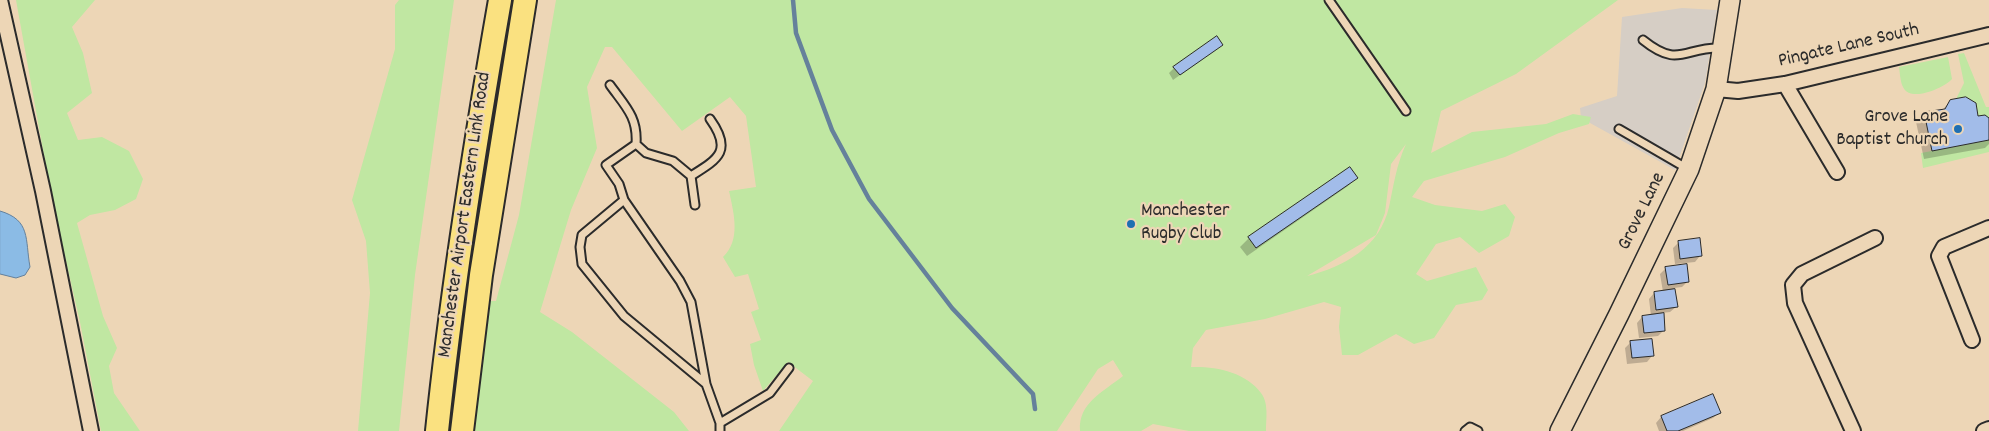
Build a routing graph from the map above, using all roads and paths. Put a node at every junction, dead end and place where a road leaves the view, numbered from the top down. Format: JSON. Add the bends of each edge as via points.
{"nodes":[{"id":1,"x":0,"y":0,"type":"edge"},
{"id":2,"x":500,"y":0,"type":"edge"},
{"id":3,"x":525,"y":0,"type":"edge"},
{"id":4,"x":1329,"y":0,"type":"edge"},
{"id":5,"x":1730,"y":0,"type":"edge"},
{"id":6,"x":1989,"y":34,"type":"edge"},
{"id":7,"x":1643,"y":40,"type":"dead end"},
{"id":8,"x":1723,"y":48,"type":"junction"},
{"id":9,"x":1784,"y":84,"type":"junction"},
{"id":10,"x":610,"y":85,"type":"dead end"},
{"id":11,"x":1716,"y":89,"type":"junction"},
{"id":12,"x":1406,"y":111,"type":"dead end"},
{"id":13,"x":710,"y":119,"type":"dead end"},
{"id":14,"x":1619,"y":129,"type":"dead end"},
{"id":15,"x":636,"y":144,"type":"junction"},
{"id":16,"x":1689,"y":169,"type":"junction"},
{"id":17,"x":1837,"y":172,"type":"dead end"},
{"id":18,"x":690,"y":176,"type":"junction"},
{"id":19,"x":624,"y":200,"type":"junction"},
{"id":20,"x":695,"y":204,"type":"dead end"},
{"id":21,"x":1989,"y":228,"type":"edge"},
{"id":22,"x":1875,"y":238,"type":"dead end"},
{"id":23,"x":1972,"y":340,"type":"dead end"},
{"id":24,"x":789,"y":368,"type":"dead end"},
{"id":25,"x":706,"y":384,"type":"junction"},
{"id":26,"x":720,"y":427,"type":"edge"},
{"id":27,"x":1989,"y":429,"type":"edge"},
{"id":28,"x":91,"y":431,"type":"edge"},
{"id":29,"x":437,"y":431,"type":"edge"},
{"id":30,"x":462,"y":431,"type":"edge"},
{"id":31,"x":1465,"y":431,"type":"edge"},
{"id":32,"x":1478,"y":431,"type":"edge"},
{"id":33,"x":1560,"y":431,"type":"edge"},
{"id":34,"x":1853,"y":431,"type":"edge"},
{"id":35,"x":1984,"y":431,"type":"edge"}],
"edges":[{"from":1,"to":28,"type":"street","via":[[43,191]]},
{"from":2,"to":29,"type":"highway","name":"Manchester Airport Eastern Link Road","via":[[456,270]]},
{"from":3,"to":30,"type":"highway","name":"Manchester Airport Eastern Link Road","via":[[481,275]]},
{"from":4,"to":12,"type":"lane"},
{"from":5,"to":8,"type":"main road","name":"Grove Lane"},
{"from":6,"to":9,"type":"street","name":"Pingate Lane South"},
{"from":7,"to":8,"type":"lane","via":[[1673,57],[1705,48]]},
{"from":8,"to":11,"type":"main road","name":"Grove Lane"},
{"from":9,"to":11,"type":"street","name":"Pingate Lane South","via":[[1738,91]]},
{"from":9,"to":17,"type":"street"},
{"from":10,"to":15,"type":"lane","via":[[635,122]]},
{"from":11,"to":16,"type":"main road","name":"Grove Lane"},
{"from":13,"to":18,"type":"lane","via":[[720,137],[720,154]]},
{"from":14,"to":16,"type":"lane"},
{"from":15,"to":18,"type":"lane","via":[[646,153],[672,161]]},
{"from":15,"to":19,"type":"lane","via":[[606,165],[619,184]]},
{"from":16,"to":33,"type":"main road","name":"Grove Lane"},
{"from":18,"to":20,"type":"lane"},
{"from":19,"to":25,"type":"lane","via":[[692,302]]},
{"from":19,"to":25,"type":"lane","via":[[582,235],[582,264],[624,316]]},
{"from":21,"to":23,"type":"street","via":[[1944,247],[1939,256]]},
{"from":22,"to":34,"type":"street","via":[[1802,274],[1793,285],[1795,303]]},
{"from":24,"to":26,"type":"lane","via":[[770,393]]},
{"from":25,"to":26,"type":"lane"},
{"from":27,"to":35,"type":"street"},
{"from":31,"to":32,"type":"lane","via":[[1470,427]]}]}
